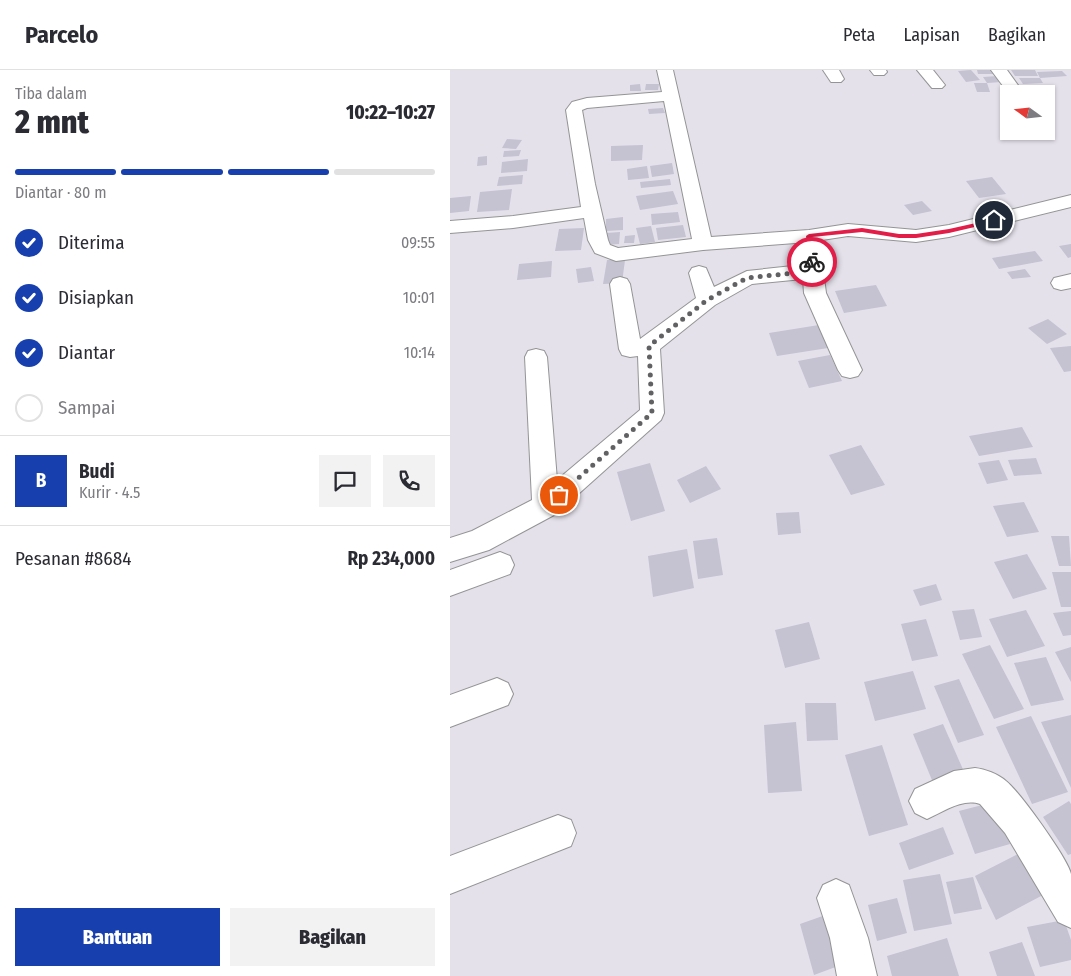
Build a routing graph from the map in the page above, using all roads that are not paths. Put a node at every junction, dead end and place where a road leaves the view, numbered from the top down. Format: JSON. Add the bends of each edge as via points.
{"nodes":[{"id":1,"x":665,"y":70,"type":"edge"},
{"id":2,"x":925,"y":70,"type":"edge"},
{"id":3,"x":999,"y":70,"type":"edge"},
{"id":4,"x":937,"y":85,"type":"dead end"},
{"id":5,"x":1010,"y":85,"type":"edge"},
{"id":6,"x":669,"y":96,"type":"junction"},
{"id":7,"x":1071,"y":201,"type":"edge"},
{"id":8,"x":591,"y":211,"type":"junction"},
{"id":9,"x":450,"y":227,"type":"edge"},
{"id":10,"x":809,"y":236,"type":"junction"},
{"id":11,"x":703,"y":244,"type":"junction"},
{"id":12,"x":812,"y":271,"type":"junction"},
{"id":13,"x":699,"y":273,"type":"dead end"},
{"id":14,"x":620,"y":284,"type":"dead end"},
{"id":15,"x":707,"y":300,"type":"junction"},
{"id":16,"x":649,"y":346,"type":"junction"},
{"id":17,"x":536,"y":357,"type":"dead end"},
{"id":18,"x":850,"y":370,"type":"dead end"},
{"id":19,"x":546,"y":506,"type":"junction"},
{"id":20,"x":450,"y":550,"type":"edge"},
{"id":21,"x":500,"y":566,"type":"dead end"},
{"id":22,"x":450,"y":583,"type":"edge"},
{"id":23,"x":496,"y":694,"type":"dead end"},
{"id":24,"x":450,"y":711,"type":"edge"},
{"id":25,"x":927,"y":801,"type":"dead end"},
{"id":26,"x":558,"y":833,"type":"dead end"},
{"id":27,"x":450,"y":875,"type":"edge"},
{"id":28,"x":836,"y":898,"type":"dead end"},
{"id":29,"x":1071,"y":909,"type":"edge"},
{"id":30,"x":857,"y":976,"type":"edge"}],
"edges":[{"from":1,"to":6,"type":"street"},
{"from":2,"to":4,"type":"street"},
{"from":3,"to":5,"type":"street"},
{"from":6,"to":8,"type":"street","via":[[587,103],[576,107],[574,114]]},
{"from":6,"to":11,"type":"street"},
{"from":7,"to":10,"type":"street","via":[[932,234],[899,236],[862,230]]},
{"from":8,"to":9,"type":"street"},
{"from":8,"to":11,"type":"street","via":[[598,240],[608,253],[626,254]]},
{"from":10,"to":11,"type":"street"},
{"from":10,"to":12,"type":"street"},
{"from":12,"to":15,"type":"street","via":[[747,278]]},
{"from":12,"to":18,"type":"street","via":[[815,293]]},
{"from":13,"to":15,"type":"street"},
{"from":14,"to":16,"type":"street","via":[[630,349]]},
{"from":15,"to":16,"type":"street"},
{"from":16,"to":19,"type":"street","via":[[652,413]]},
{"from":17,"to":19,"type":"street"},
{"from":19,"to":20,"type":"street","via":[[480,541]]},
{"from":21,"to":22,"type":"street"},
{"from":23,"to":24,"type":"street"},
{"from":25,"to":29,"type":"street","via":[[962,786],[984,786],[995,792],[1010,808]]},
{"from":26,"to":27,"type":"street"},
{"from":28,"to":30,"type":"street"}]}
